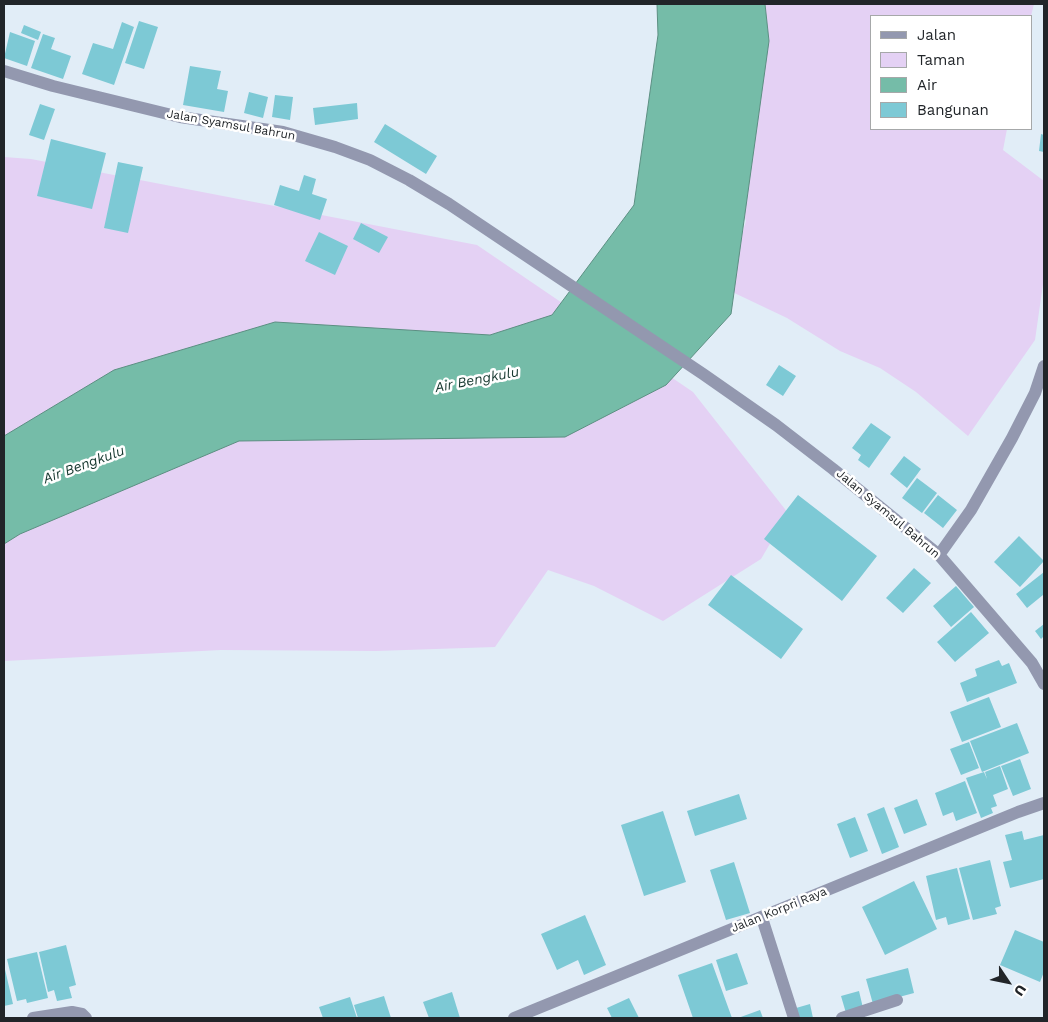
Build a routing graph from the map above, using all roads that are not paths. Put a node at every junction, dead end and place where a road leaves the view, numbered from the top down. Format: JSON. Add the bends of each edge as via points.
{"nodes":[{"id":1,"x":4,"y":71,"type":"edge"},
{"id":2,"x":1044,"y":366,"type":"edge"},
{"id":3,"x":939,"y":556,"type":"junction"},
{"id":4,"x":1044,"y":684,"type":"edge"},
{"id":5,"x":1044,"y":803,"type":"edge"},
{"id":6,"x":762,"y":918,"type":"junction"},
{"id":7,"x":897,"y":1000,"type":"dead end"},
{"id":8,"x":34,"y":1018,"type":"edge"},
{"id":9,"x":86,"y":1018,"type":"edge"},
{"id":10,"x":514,"y":1018,"type":"edge"},
{"id":11,"x":794,"y":1018,"type":"edge"},
{"id":12,"x":842,"y":1018,"type":"edge"}],
"edges":[{"from":1,"to":3,"type":"street","name":"Jalan Syamsul Bahrun","via":[[180,117],[283,132],[335,146],[409,180],[776,425]]},
{"from":2,"to":3,"type":"street","via":[[1035,393],[1012,438],[971,510]]},
{"from":3,"to":4,"type":"street","name":"Jalan Syamsul Bahrun","via":[[1032,662]]},
{"from":5,"to":6,"type":"street","name":"Jalan Korpri Raya"},
{"from":6,"to":10,"type":"street","name":"Jalan Korpri Raya"},
{"from":6,"to":11,"type":"street"},
{"from":7,"to":12,"type":"street"},
{"from":8,"to":9,"type":"street","via":[[72,1012]]}]}
